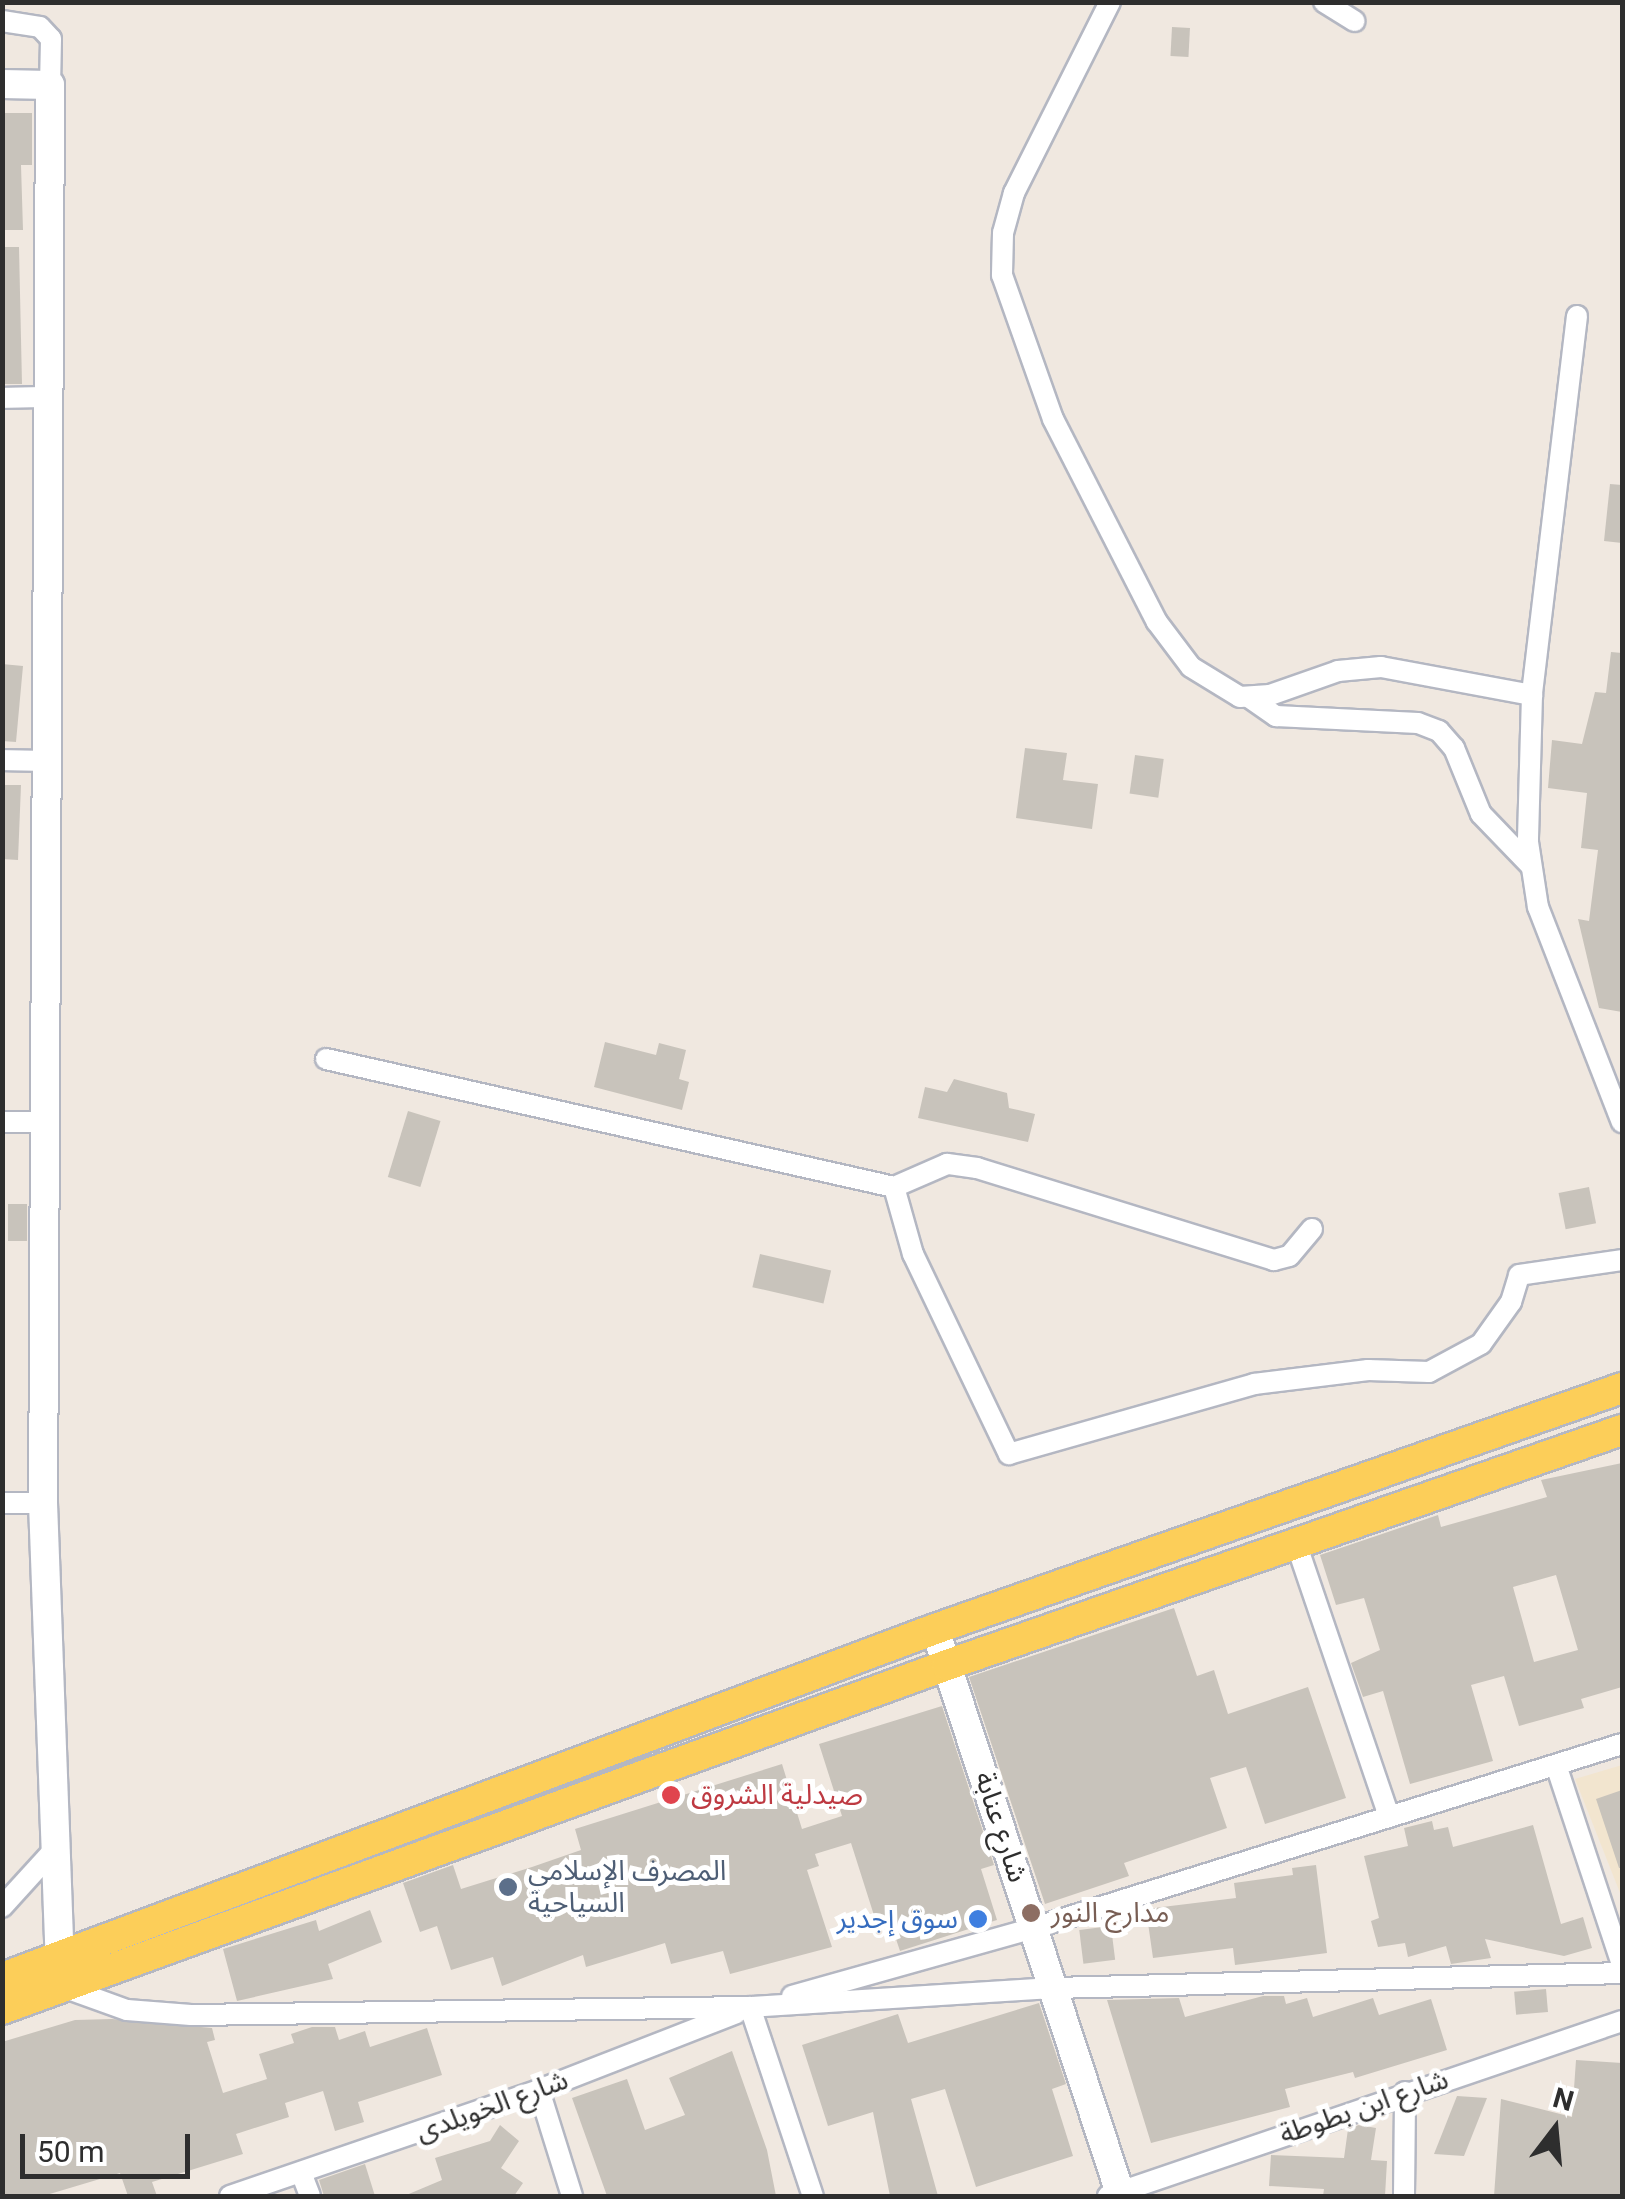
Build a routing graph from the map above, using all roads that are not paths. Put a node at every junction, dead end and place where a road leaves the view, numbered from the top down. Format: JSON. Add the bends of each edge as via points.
{"nodes":[{"id":1,"x":1110,"y":2,"type":"edge"},
{"id":2,"x":1324,"y":2,"type":"edge"},
{"id":3,"x":1355,"y":21,"type":"dead end"},
{"id":4,"x":2,"y":22,"type":"edge"},
{"id":5,"x":2,"y":84,"type":"edge"},
{"id":6,"x":50,"y":85,"type":"junction"},
{"id":7,"x":1577,"y":316,"type":"dead end"},
{"id":8,"x":44,"y":397,"type":"junction"},
{"id":9,"x":2,"y":398,"type":"edge"},
{"id":10,"x":1532,"y":695,"type":"junction"},
{"id":11,"x":1250,"y":698,"type":"junction"},
{"id":12,"x":2,"y":760,"type":"edge"},
{"id":13,"x":50,"y":761,"type":"junction"},
{"id":14,"x":1532,"y":866,"type":"junction"},
{"id":15,"x":326,"y":1059,"type":"dead end"},
{"id":16,"x":2,"y":1122,"type":"edge"},
{"id":17,"x":46,"y":1122,"type":"junction"},
{"id":18,"x":1622,"y":1122,"type":"edge"},
{"id":19,"x":894,"y":1186,"type":"junction"},
{"id":20,"x":1312,"y":1230,"type":"dead end"},
{"id":21,"x":1622,"y":1260,"type":"edge"},
{"id":22,"x":1622,"y":1388,"type":"edge"},
{"id":23,"x":1622,"y":1430,"type":"edge"},
{"id":24,"x":2,"y":1502,"type":"edge"},
{"id":25,"x":43,"y":1503,"type":"junction"},
{"id":26,"x":1298,"y":1546,"type":"junction"},
{"id":27,"x":935,"y":1629,"type":"junction"},
{"id":28,"x":947,"y":1666,"type":"junction"},
{"id":29,"x":1622,"y":1744,"type":"edge"},
{"id":30,"x":1556,"y":1765,"type":"junction"},
{"id":31,"x":1389,"y":1818,"type":"junction"},
{"id":32,"x":52,"y":1852,"type":"junction"},
{"id":33,"x":2,"y":1907,"type":"edge"},
{"id":34,"x":1034,"y":1928,"type":"junction"},
{"id":35,"x":1622,"y":1964,"type":"edge"},
{"id":36,"x":59,"y":1973,"type":"junction"},
{"id":37,"x":1622,"y":1974,"type":"edge"},
{"id":38,"x":2,"y":1978,"type":"edge"},
{"id":39,"x":1054,"y":1988,"type":"junction"},
{"id":40,"x":750,"y":2007,"type":"junction"},
{"id":41,"x":2,"y":2008,"type":"edge"},
{"id":42,"x":1622,"y":2021,"type":"edge"},
{"id":43,"x":539,"y":2090,"type":"junction"},
{"id":44,"x":1405,"y":2092,"type":"junction"},
{"id":45,"x":302,"y":2175,"type":"junction"},
{"id":46,"x":1116,"y":2195,"type":"edge"},
{"id":47,"x":230,"y":2196,"type":"edge"},
{"id":48,"x":310,"y":2196,"type":"edge"},
{"id":49,"x":572,"y":2196,"type":"edge"},
{"id":50,"x":812,"y":2196,"type":"edge"},
{"id":51,"x":1404,"y":2196,"type":"edge"}],
"edges":[{"from":1,"to":11,"type":"street","via":[[1014,193],[1002,244],[1006,296],[1054,419],[1157,622],[1205,679]]},
{"from":2,"to":3,"type":"street"},
{"from":4,"to":6,"type":"street","via":[[40,27],[50,39]]},
{"from":5,"to":6,"type":"street"},
{"from":6,"to":8,"type":"street"},
{"from":7,"to":10,"type":"street"},
{"from":8,"to":9,"type":"street"},
{"from":8,"to":13,"type":"street"},
{"from":10,"to":11,"type":"street","via":[[1381,667],[1314,676]]},
{"from":10,"to":14,"type":"street"},
{"from":11,"to":14,"type":"street","via":[[1276,716],[1418,723],[1439,731],[1454,748],[1481,814]]},
{"from":12,"to":13,"type":"street"},
{"from":13,"to":17,"type":"street"},
{"from":14,"to":18,"type":"street","via":[[1538,907]]},
{"from":15,"to":19,"type":"street"},
{"from":16,"to":17,"type":"street"},
{"from":17,"to":25,"type":"street"},
{"from":19,"to":20,"type":"street","via":[[947,1164],[977,1168],[1274,1260],[1290,1256]]},
{"from":19,"to":21,"type":"street","via":[[913,1254],[1009,1454],[1254,1384],[1368,1370],[1429,1372],[1481,1344],[1511,1302],[1519,1276]]},
{"from":22,"to":27,"type":"main road"},
{"from":23,"to":26,"type":"main road"},
{"from":24,"to":25,"type":"street"},
{"from":25,"to":32,"type":"street"},
{"from":26,"to":28,"type":"main road"},
{"from":26,"to":31,"type":"street"},
{"from":27,"to":28,"type":"street","name":"شارع عنابة"},
{"from":27,"to":36,"type":"main road"},
{"from":28,"to":34,"type":"street","name":"شارع عنابة"},
{"from":28,"to":36,"type":"main road"},
{"from":29,"to":30,"type":"street"},
{"from":30,"to":31,"type":"street"},
{"from":30,"to":35,"type":"street"},
{"from":31,"to":34,"type":"street"},
{"from":32,"to":33,"type":"street"},
{"from":32,"to":36,"type":"street"},
{"from":34,"to":39,"type":"street","name":"شارع عنابة"},
{"from":34,"to":40,"type":"street"},
{"from":36,"to":38,"type":"main road"},
{"from":36,"to":40,"type":"street","via":[[126,2010],[190,2014]]},
{"from":36,"to":41,"type":"main road"},
{"from":37,"to":39,"type":"street"},
{"from":39,"to":40,"type":"street"},
{"from":39,"to":46,"type":"street","name":"شارع عنابة"},
{"from":40,"to":43,"type":"street","name":"شارع الخويلدى"},
{"from":40,"to":50,"type":"street"},
{"from":42,"to":44,"type":"street","name":"شارع ابن بطوطة"},
{"from":43,"to":45,"type":"street","name":"شارع الخويلدى"},
{"from":43,"to":49,"type":"street"},
{"from":44,"to":46,"type":"street","name":"شارع ابن بطوطة"},
{"from":44,"to":51,"type":"street"},
{"from":45,"to":47,"type":"street","name":"شارع الخويلدى"},
{"from":45,"to":48,"type":"street"}]}
